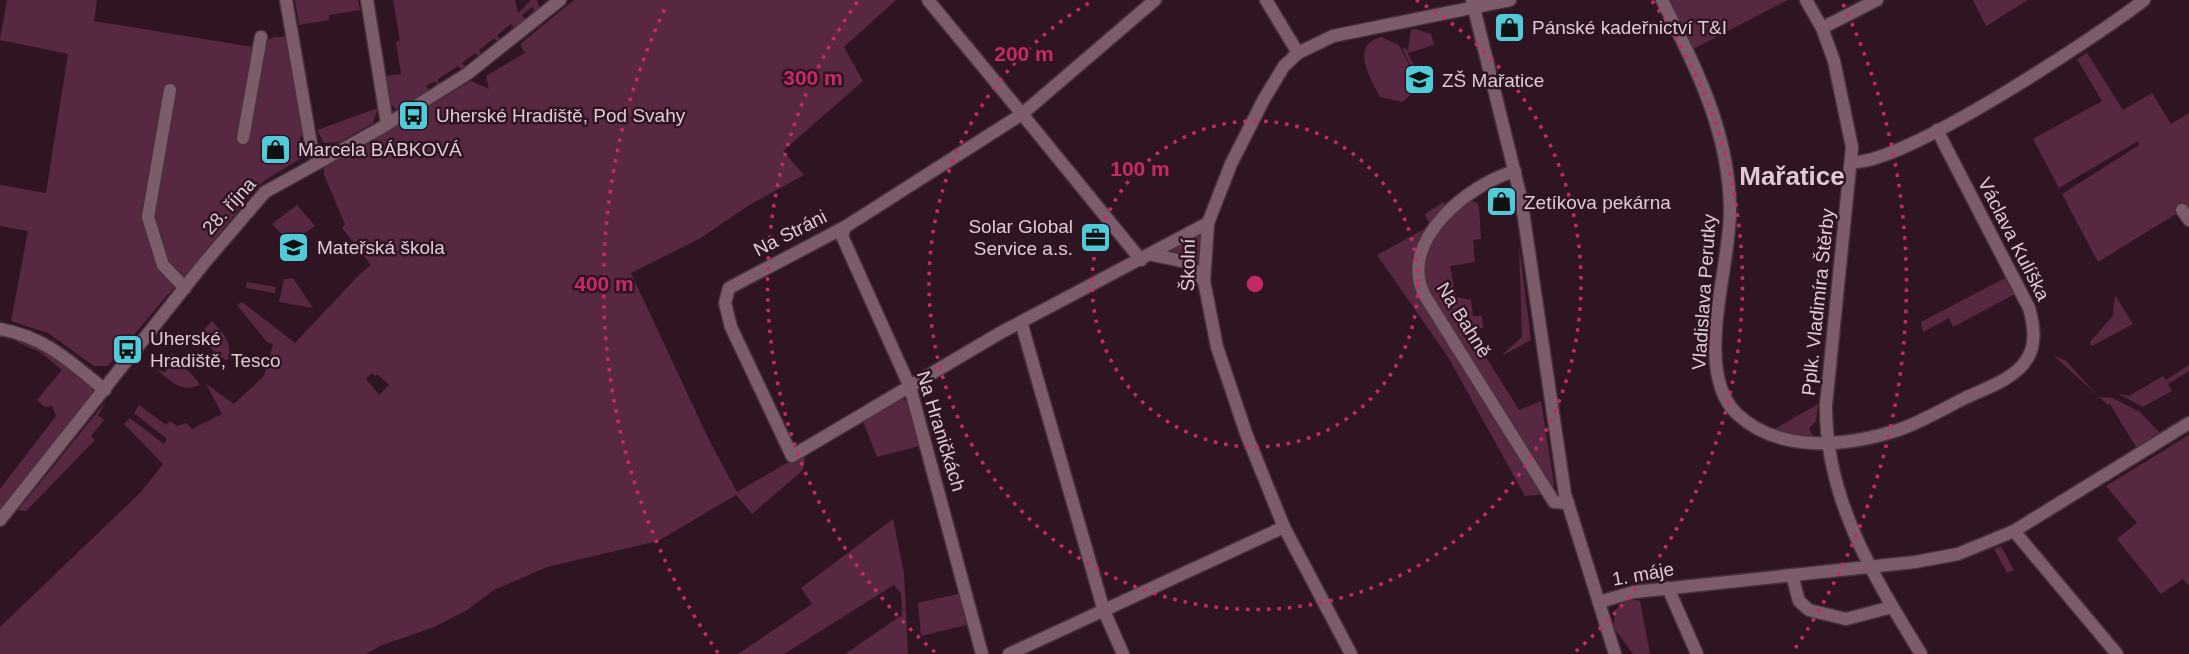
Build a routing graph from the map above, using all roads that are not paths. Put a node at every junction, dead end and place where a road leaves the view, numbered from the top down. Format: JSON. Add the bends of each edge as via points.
{"nodes":[{"id":1,"x":286,"y":0,"type":"edge"},
{"id":2,"x":366,"y":0,"type":"edge"},
{"id":3,"x":560,"y":0,"type":"edge"},
{"id":4,"x":928,"y":0,"type":"edge"},
{"id":5,"x":1155,"y":0,"type":"edge"},
{"id":6,"x":1266,"y":0,"type":"edge"},
{"id":7,"x":1510,"y":0,"type":"edge"},
{"id":8,"x":1662,"y":0,"type":"edge"},
{"id":9,"x":1806,"y":0,"type":"edge"},
{"id":10,"x":1877,"y":0,"type":"edge"},
{"id":11,"x":2144,"y":0,"type":"edge"},
{"id":12,"x":1472,"y":4,"type":"edge"},
{"id":13,"x":1822,"y":28,"type":"junction"},
{"id":14,"x":261,"y":37,"type":"dead end"},
{"id":15,"x":1298,"y":53,"type":"junction"},
{"id":16,"x":170,"y":90,"type":"dead end"},
{"id":17,"x":1022,"y":114,"type":"junction"},
{"id":18,"x":387,"y":124,"type":"junction"},
{"id":19,"x":1937,"y":130,"type":"junction"},
{"id":20,"x":243,"y":138,"type":"dead end"},
{"id":21,"x":318,"y":161,"type":"junction"},
{"id":22,"x":1853,"y":162,"type":"junction"},
{"id":23,"x":1516,"y":171,"type":"junction"},
{"id":24,"x":1208,"y":223,"type":"junction"},
{"id":25,"x":845,"y":227,"type":"junction"},
{"id":26,"x":1147,"y":257,"type":"junction"},
{"id":27,"x":1204,"y":281,"type":"junction"},
{"id":28,"x":185,"y":288,"type":"junction"},
{"id":29,"x":1021,"y":323,"type":"junction"},
{"id":30,"x":0,"y":329,"type":"edge"},
{"id":31,"x":910,"y":387,"type":"junction"},
{"id":32,"x":105,"y":390,"type":"junction"},
{"id":33,"x":2189,"y":423,"type":"edge"},
{"id":34,"x":1826,"y":441,"type":"junction"},
{"id":35,"x":1568,"y":503,"type":"junction"},
{"id":36,"x":0,"y":520,"type":"edge"},
{"id":37,"x":1284,"y":527,"type":"junction"},
{"id":38,"x":2014,"y":531,"type":"junction"},
{"id":39,"x":1868,"y":567,"type":"junction"},
{"id":40,"x":1792,"y":575,"type":"junction"},
{"id":41,"x":1668,"y":588,"type":"junction"},
{"id":42,"x":1599,"y":602,"type":"junction"},
{"id":43,"x":1892,"y":607,"type":"junction"},
{"id":44,"x":1104,"y":611,"type":"junction"},
{"id":45,"x":982,"y":654,"type":"edge"},
{"id":46,"x":1009,"y":654,"type":"edge"},
{"id":47,"x":1123,"y":654,"type":"edge"},
{"id":48,"x":1351,"y":654,"type":"edge"},
{"id":49,"x":1615,"y":654,"type":"edge"},
{"id":50,"x":1697,"y":654,"type":"edge"},
{"id":51,"x":1921,"y":654,"type":"edge"},
{"id":52,"x":2117,"y":654,"type":"edge"}],
"edges":[{"from":1,"to":21,"type":"street","via":[[311,144]]},
{"from":2,"to":18,"type":"street"},
{"from":3,"to":18,"type":"street","name":"28. října","via":[[467,74]]},
{"from":4,"to":17,"type":"street"},
{"from":5,"to":17,"type":"street","name":"Na Stráni"},
{"from":6,"to":15,"type":"street"},
{"from":7,"to":12,"type":"street","name":"Školní"},
{"from":8,"to":34,"type":"street","name":"Vladislava Perutky","via":[[1707,89],[1723,149],[1730,217],[1715,358],[1720,391],[1735,412],[1765,433],[1791,442]]},
{"from":9,"to":13,"type":"street","name":"Pplk. Vladimíra Štěrby"},
{"from":10,"to":13,"type":"street"},
{"from":11,"to":19,"type":"street","via":[[2056,62]]},
{"from":12,"to":15,"type":"street","name":"Školní","via":[[1333,36]]},
{"from":12,"to":23,"type":"street","name":"1. máje"},
{"from":13,"to":22,"type":"street","name":"Pplk. Vladimíra Štěrby","via":[[1844,99]]},
{"from":14,"to":20,"type":"street"},
{"from":15,"to":24,"type":"street","name":"Školní","via":[[1284,66],[1259,109]]},
{"from":16,"to":28,"type":"street","via":[[148,217],[163,265]]},
{"from":17,"to":25,"type":"street","name":"Na Stráni"},
{"from":17,"to":26,"type":"street"},
{"from":18,"to":21,"type":"street","name":"28. října"},
{"from":19,"to":22,"type":"street","via":[[1873,161]]},
{"from":19,"to":34,"type":"street","name":"Václava Kulíška","via":[[2029,308],[2034,327],[2030,353],[2023,365],[2004,379],[1907,426]]},
{"from":21,"to":28,"type":"street","name":"28. října","via":[[265,192]]},
{"from":22,"to":34,"type":"street","name":"Pplk. Vladimíra Štěrby"},
{"from":23,"to":35,"type":"street","name":"1. máje"},
{"from":23,"to":35,"type":"street","name":"Na Bahně","via":[[1482,186],[1450,208],[1422,250],[1417,277],[1554,502]]},
{"from":24,"to":26,"type":"street"},
{"from":24,"to":27,"type":"street","name":"Školní"},
{"from":25,"to":31,"type":"street","name":"Na Hraničkách","via":[[842,236]]},
{"from":25,"to":31,"type":"street","name":"Na Stráni","via":[[729,288],[725,310],[731,327],[792,456]]},
{"from":26,"to":27,"type":"street","via":[[1181,260],[1196,268]]},
{"from":26,"to":29,"type":"street"},
{"from":27,"to":37,"type":"street","name":"Školní","via":[[1217,347]]},
{"from":28,"to":32,"type":"street","name":"28. října"},
{"from":29,"to":31,"type":"street"},
{"from":29,"to":44,"type":"street"},
{"from":30,"to":32,"type":"street","via":[[47,343]]},
{"from":31,"to":45,"type":"street","name":"Na Hraničkách"},
{"from":32,"to":36,"type":"street","name":"28. října"},
{"from":33,"to":38,"type":"street","name":"1. máje"},
{"from":34,"to":39,"type":"street","name":"Pplk. Vladimíra Štěrby","via":[[1838,489]]},
{"from":35,"to":42,"type":"street","name":"1. máje"},
{"from":37,"to":44,"type":"street"},
{"from":37,"to":48,"type":"street","name":"Školní"},
{"from":38,"to":39,"type":"street","name":"1. máje","via":[[1958,554]]},
{"from":38,"to":52,"type":"street"},
{"from":39,"to":40,"type":"street","name":"1. máje"},
{"from":39,"to":43,"type":"street","name":"Pplk. Vladimíra Štěrby"},
{"from":40,"to":41,"type":"street","name":"1. máje"},
{"from":40,"to":43,"type":"street","via":[[1799,601],[1809,610],[1846,619]]},
{"from":41,"to":42,"type":"street","name":"1. máje"},
{"from":41,"to":50,"type":"street"},
{"from":42,"to":49,"type":"street"},
{"from":43,"to":51,"type":"street","name":"Pplk. Vladimíra Štěrby"},
{"from":44,"to":46,"type":"street"},
{"from":44,"to":47,"type":"street"}]}
